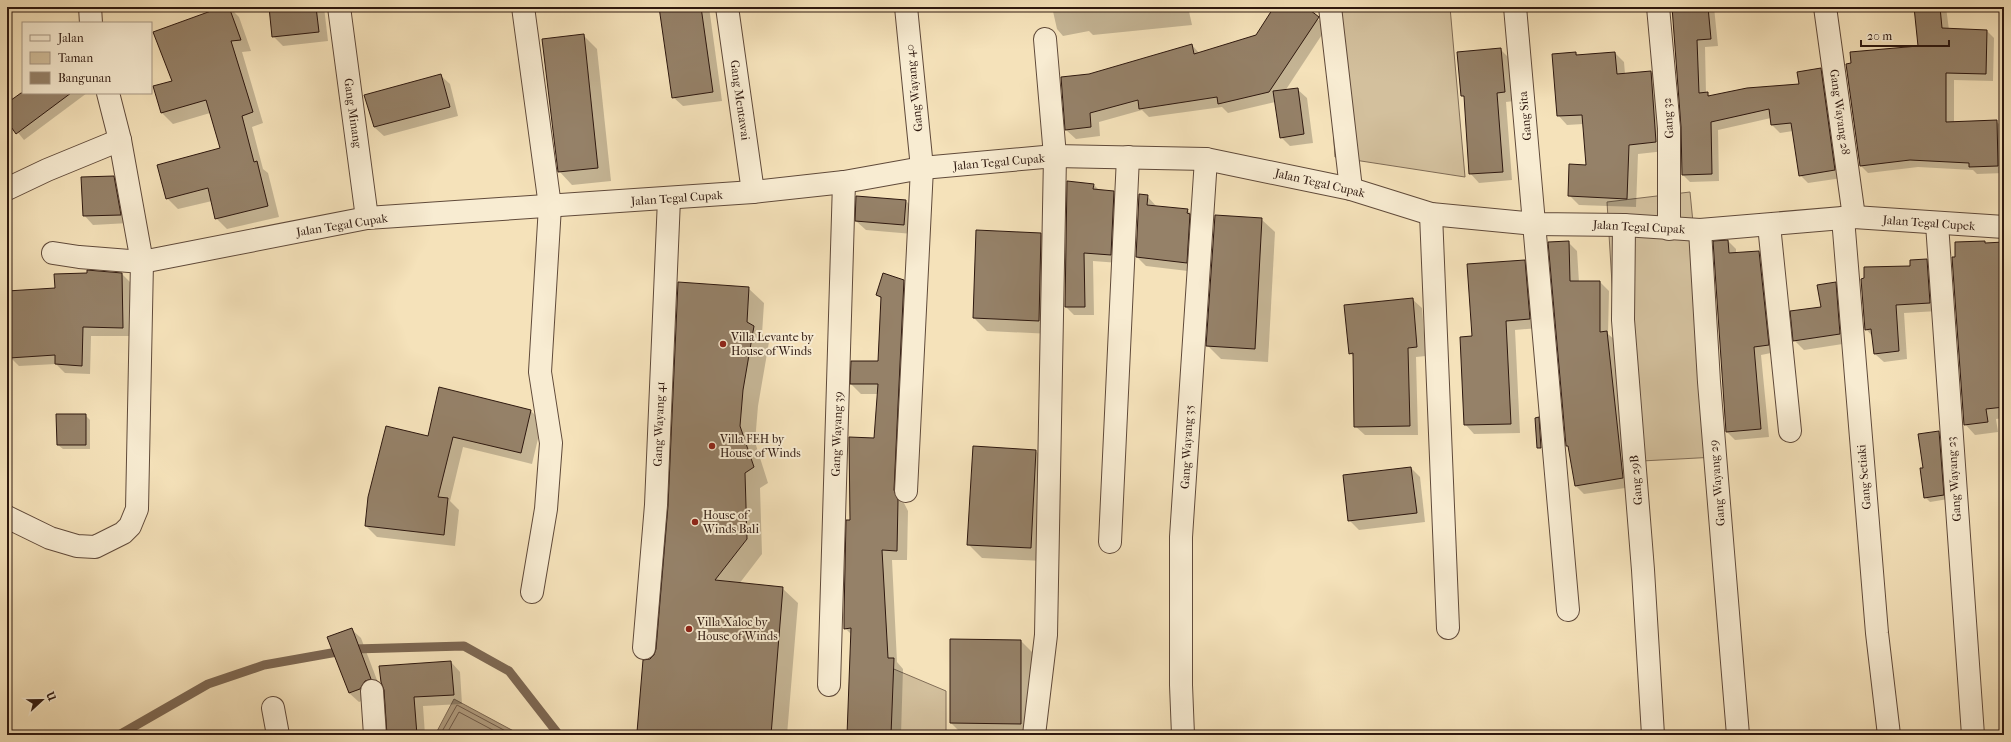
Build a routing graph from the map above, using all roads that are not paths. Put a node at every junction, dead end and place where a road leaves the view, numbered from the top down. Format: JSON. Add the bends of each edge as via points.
{"nodes":[{"id":1,"x":90,"y":7,"type":"edge"},
{"id":2,"x":339,"y":7,"type":"edge"},
{"id":3,"x":522,"y":7,"type":"edge"},
{"id":4,"x":727,"y":7,"type":"edge"},
{"id":5,"x":906,"y":7,"type":"edge"},
{"id":6,"x":1330,"y":7,"type":"edge"},
{"id":7,"x":1515,"y":7,"type":"edge"},
{"id":8,"x":1658,"y":7,"type":"edge"},
{"id":9,"x":1825,"y":7,"type":"edge"},
{"id":10,"x":90,"y":22,"type":"edge"},
{"id":11,"x":1045,"y":40,"type":"dead end"},
{"id":12,"x":108,"y":94,"type":"edge"},
{"id":13,"x":120,"y":140,"type":"junction"},
{"id":14,"x":1055,"y":156,"type":"junction"},
{"id":15,"x":1128,"y":157,"type":"junction"},
{"id":16,"x":1206,"y":159,"type":"junction"},
{"id":17,"x":922,"y":168,"type":"junction"},
{"id":18,"x":844,"y":182,"type":"junction"},
{"id":19,"x":7,"y":189,"type":"edge"},
{"id":20,"x":1351,"y":189,"type":"junction"},
{"id":21,"x":753,"y":192,"type":"junction"},
{"id":22,"x":670,"y":199,"type":"junction"},
{"id":23,"x":550,"y":206,"type":"junction"},
{"id":24,"x":1431,"y":214,"type":"junction"},
{"id":25,"x":367,"y":218,"type":"junction"},
{"id":26,"x":1849,"y":218,"type":"junction"},
{"id":27,"x":1535,"y":224,"type":"junction"},
{"id":28,"x":1937,"y":224,"type":"junction"},
{"id":29,"x":1624,"y":225,"type":"junction"},
{"id":30,"x":1769,"y":225,"type":"junction"},
{"id":31,"x":2004,"y":227,"type":"edge"},
{"id":32,"x":1669,"y":229,"type":"junction"},
{"id":33,"x":1700,"y":230,"type":"junction"},
{"id":34,"x":53,"y":253,"type":"dead end"},
{"id":35,"x":142,"y":262,"type":"junction"},
{"id":36,"x":1790,"y":431,"type":"dead end"},
{"id":37,"x":906,"y":491,"type":"dead end"},
{"id":38,"x":7,"y":517,"type":"edge"},
{"id":39,"x":1110,"y":542,"type":"dead end"},
{"id":40,"x":532,"y":592,"type":"dead end"},
{"id":41,"x":1568,"y":610,"type":"dead end"},
{"id":42,"x":1448,"y":628,"type":"dead end"},
{"id":43,"x":644,"y":648,"type":"dead end"},
{"id":44,"x":829,"y":685,"type":"dead end"},
{"id":45,"x":372,"y":691,"type":"dead end"},
{"id":46,"x":273,"y":708,"type":"dead end"},
{"id":47,"x":278,"y":735,"type":"edge"},
{"id":48,"x":375,"y":735,"type":"edge"},
{"id":49,"x":1034,"y":735,"type":"edge"},
{"id":50,"x":1184,"y":735,"type":"edge"},
{"id":51,"x":1653,"y":735,"type":"edge"},
{"id":52,"x":1738,"y":735,"type":"edge"},
{"id":53,"x":1889,"y":735,"type":"edge"},
{"id":54,"x":1973,"y":735,"type":"edge"}],
"edges":[{"from":1,"to":10,"type":"street"},
{"from":2,"to":25,"type":"street","name":"Gang Minang"},
{"from":3,"to":23,"type":"street"},
{"from":4,"to":21,"type":"street","name":"Gang Mentawai"},
{"from":5,"to":17,"type":"street","name":"Gang Wayang 40"},
{"from":6,"to":20,"type":"street"},
{"from":7,"to":27,"type":"street","name":"Gang Sita"},
{"from":8,"to":32,"type":"street","name":"Gang 32","via":[[1670,128]]},
{"from":9,"to":26,"type":"street","name":"Gang Wayang 28"},
{"from":11,"to":14,"type":"street"},
{"from":12,"to":13,"type":"street"},
{"from":13,"to":19,"type":"street"},
{"from":13,"to":35,"type":"street"},
{"from":14,"to":15,"type":"street","name":"Jalan Tegal Cupak"},
{"from":14,"to":17,"type":"street","name":"Jalan Tegal Cupak"},
{"from":14,"to":49,"type":"street","via":[[1046,635]]},
{"from":15,"to":16,"type":"street","name":"Jalan Tegal Cupak"},
{"from":15,"to":39,"type":"street"},
{"from":16,"to":20,"type":"street","name":"Jalan Tegal Cupak"},
{"from":16,"to":50,"type":"street","name":"Gang Wayang 35","via":[[1181,537],[1181,685]]},
{"from":17,"to":18,"type":"street","name":"Jalan Tegal Cupak"},
{"from":17,"to":37,"type":"street","name":"Gang Wayang 40"},
{"from":18,"to":21,"type":"street","name":"Jalan Tegal Cupak"},
{"from":18,"to":44,"type":"street","name":"Gang Wayang 39"},
{"from":20,"to":24,"type":"street","name":"Jalan Tegal Cupak"},
{"from":21,"to":22,"type":"street","name":"Jalan Tegal Cupak"},
{"from":22,"to":23,"type":"street","name":"Jalan Tegal Cupak"},
{"from":22,"to":43,"type":"street","name":"Gang Wayang 41","via":[[656,505]]},
{"from":23,"to":25,"type":"street","name":"Jalan Tegal Cupak"},
{"from":23,"to":40,"type":"street","via":[[540,372],[551,443],[546,509]]},
{"from":24,"to":27,"type":"street","name":"Jalan Tegal Cupak"},
{"from":24,"to":42,"type":"street"},
{"from":25,"to":35,"type":"street","name":"Jalan Tegal Cupak"},
{"from":26,"to":28,"type":"street","name":"Jalan Tegal Cupek"},
{"from":26,"to":30,"type":"street","name":"Jalan Tegal Cupak"},
{"from":26,"to":53,"type":"street","name":"Gang Setiaki","via":[[1877,633]]},
{"from":27,"to":29,"type":"street","name":"Jalan Tegal Cupak"},
{"from":27,"to":41,"type":"street","name":"Gang Sita"},
{"from":28,"to":31,"type":"street","name":"Jalan Tegal Cupek"},
{"from":28,"to":54,"type":"street","name":"Gang Wayang 23"},
{"from":29,"to":32,"type":"street","name":"Jalan Tegal Cupak"},
{"from":29,"to":51,"type":"street","name":"Gang 29B","via":[[1623,320]]},
{"from":30,"to":33,"type":"street","name":"Jalan Tegal Cupak"},
{"from":30,"to":36,"type":"street"},
{"from":32,"to":33,"type":"street","name":"Jalan Tegal Cupak"},
{"from":33,"to":52,"type":"street","name":"Gang Wayang 29","via":[[1709,382]]},
{"from":34,"to":35,"type":"street","name":"Jalan Tegal Cupak"},
{"from":35,"to":38,"type":"street","via":[[137,509],[130,526],[117,537],[95,547],[77,546],[50,538]]},
{"from":45,"to":48,"type":"street"},
{"from":46,"to":47,"type":"street"}]}
